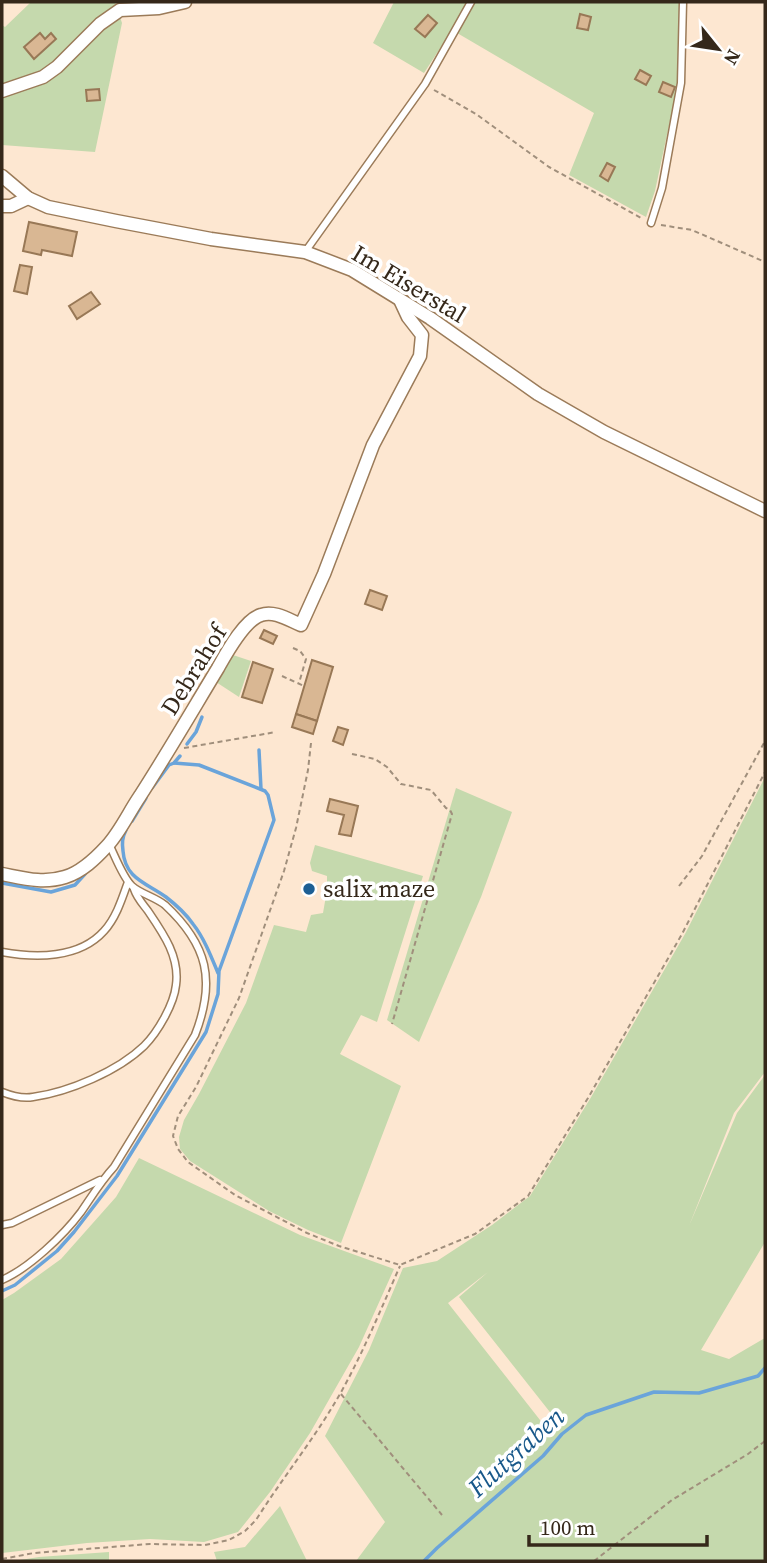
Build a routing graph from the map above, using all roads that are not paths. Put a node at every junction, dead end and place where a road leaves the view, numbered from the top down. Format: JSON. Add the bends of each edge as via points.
{"nodes":[{"id":1,"x":185,"y":2,"type":"edge"},
{"id":2,"x":471,"y":2,"type":"edge"},
{"id":3,"x":684,"y":2,"type":"edge"},
{"id":4,"x":2,"y":91,"type":"edge"},
{"id":5,"x":2,"y":176,"type":"edge"},
{"id":6,"x":28,"y":198,"type":"junction"},
{"id":7,"x":2,"y":206,"type":"edge"},
{"id":8,"x":651,"y":223,"type":"road end"},
{"id":9,"x":305,"y":252,"type":"junction"},
{"id":10,"x":401,"y":301,"type":"junction"},
{"id":11,"x":765,"y":511,"type":"edge"},
{"id":12,"x":109,"y":844,"type":"junction"},
{"id":13,"x":2,"y":874,"type":"edge"},
{"id":14,"x":128,"y":882,"type":"junction"},
{"id":15,"x":134,"y":889,"type":"junction"},
{"id":16,"x":2,"y":952,"type":"edge"},
{"id":17,"x":2,"y":1093,"type":"edge"},
{"id":18,"x":102,"y":1180,"type":"junction"},
{"id":19,"x":2,"y":1225,"type":"edge"},
{"id":20,"x":2,"y":1280,"type":"edge"}],
"edges":[{"from":1,"to":4,"type":"street","via":[[120,10],[43,77]]},
{"from":2,"to":9,"type":"lane","via":[[425,84]]},
{"from":3,"to":8,"type":"lane","via":[[681,83]]},
{"from":5,"to":6,"type":"street","name":"Im Eiserstal"},
{"from":6,"to":7,"type":"street"},
{"from":6,"to":9,"type":"street","name":"Im Eiserstal","via":[[104,219]]},
{"from":9,"to":10,"type":"street","name":"Im Eiserstal","via":[[352,270]]},
{"from":10,"to":11,"type":"street","name":"Im Eiserstal","via":[[537,394]]},
{"from":10,"to":12,"type":"street","name":"Debrahof","via":[[422,335],[420,356],[373,445],[301,625],[269,613],[251,620]]},
{"from":12,"to":13,"type":"street","name":"Debrahof","via":[[67,877],[49,881]]},
{"from":12,"to":14,"type":"lane"},
{"from":14,"to":15,"type":"lane"},
{"from":14,"to":16,"type":"lane","via":[[115,915],[90,942],[51,955]]},
{"from":15,"to":17,"type":"lane","via":[[175,960],[176,985],[165,1017],[145,1045],[115,1067],[69,1088],[31,1098]]},
{"from":15,"to":18,"type":"lane","via":[[163,903],[190,932],[205,965],[207,988],[195,1035]]},
{"from":18,"to":19,"type":"lane"},
{"from":18,"to":20,"type":"lane","via":[[52,1244]]}]}
